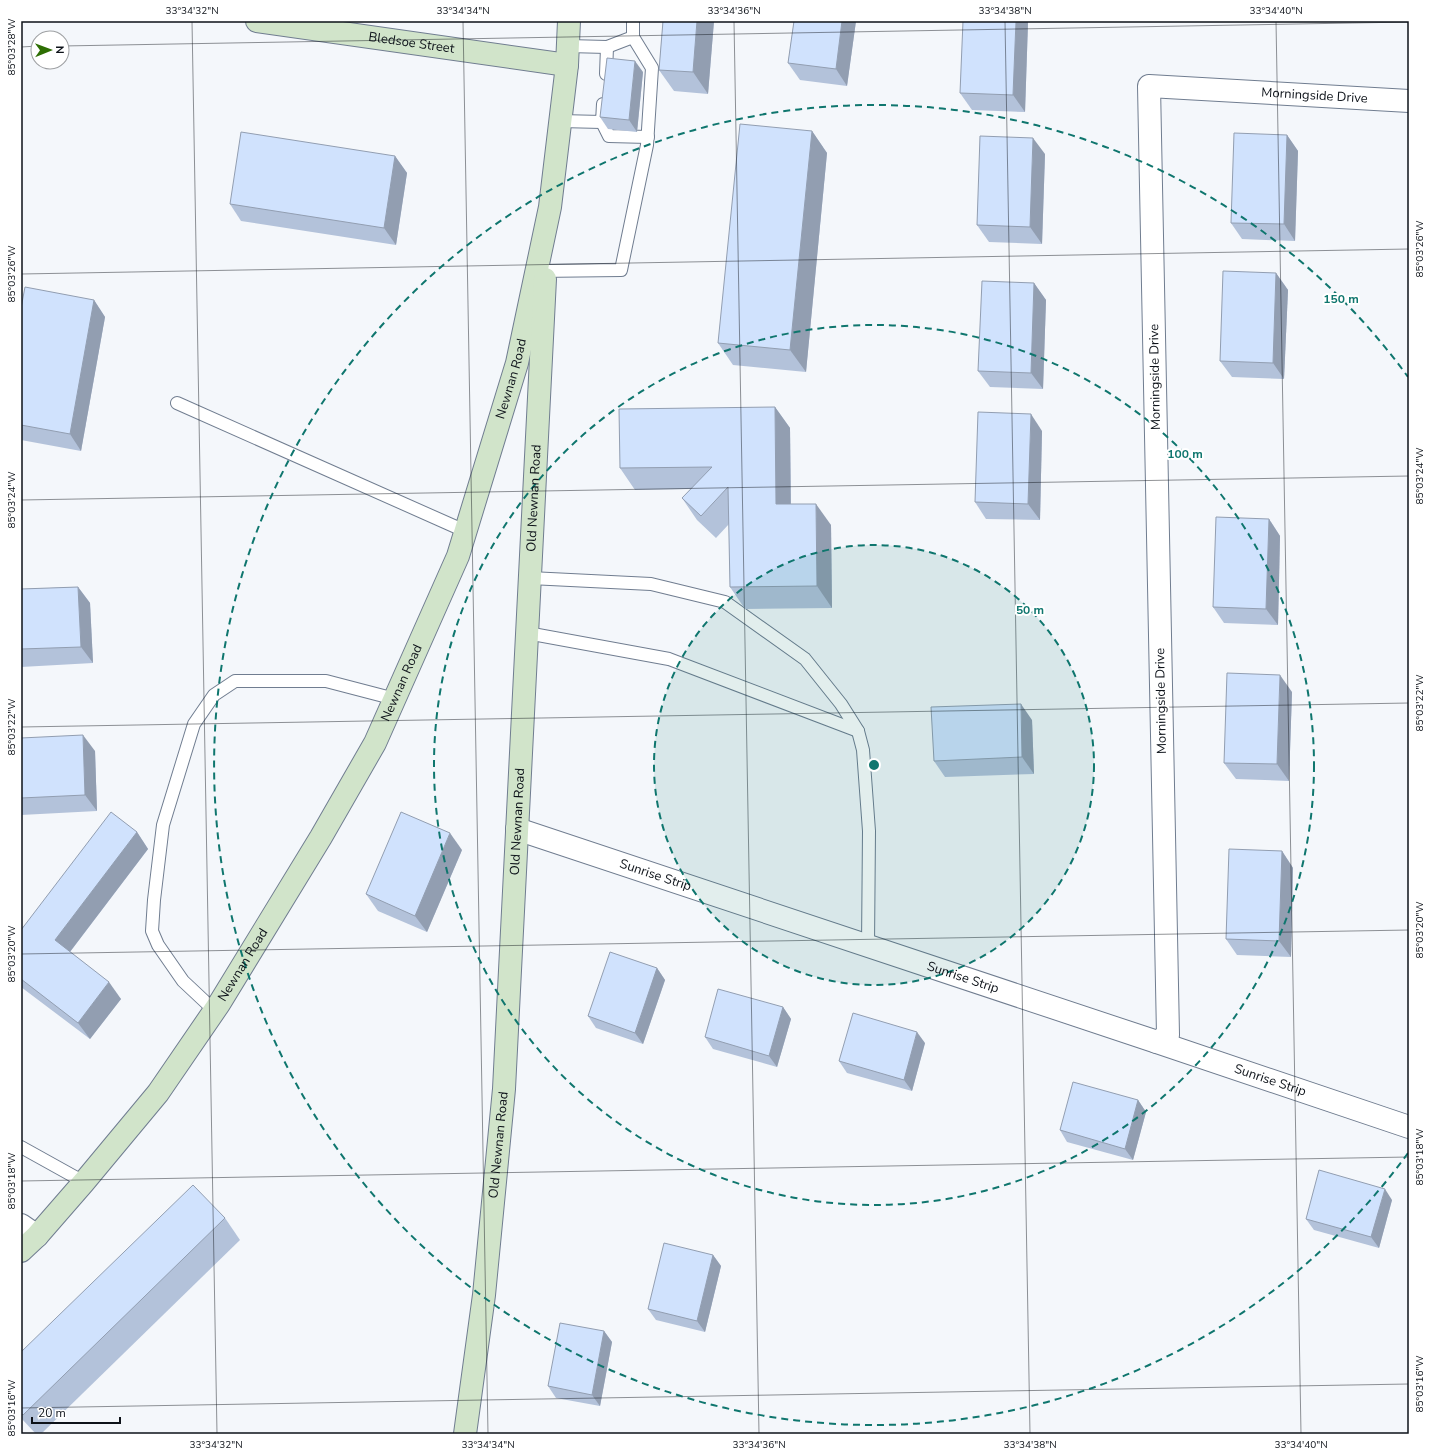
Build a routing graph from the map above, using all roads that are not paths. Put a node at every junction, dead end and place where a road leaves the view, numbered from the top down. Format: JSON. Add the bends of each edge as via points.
{"nodes":[{"id":1,"x":257,"y":21,"type":"edge"},
{"id":2,"x":569,"y":21,"type":"edge"},
{"id":3,"x":633,"y":21,"type":"edge"},
{"id":4,"x":633,"y":38,"type":"junction"},
{"id":5,"x":607,"y":47,"type":"junction"},
{"id":6,"x":567,"y":55,"type":"junction"},
{"id":7,"x":1409,"y":101,"type":"edge"},
{"id":8,"x":560,"y":121,"type":"junction"},
{"id":9,"x":602,"y":122,"type":"junction"},
{"id":10,"x":648,"y":137,"type":"junction"},
{"id":11,"x":541,"y":271,"type":"junction"},
{"id":12,"x":177,"y":403,"type":"dead end"},
{"id":13,"x":465,"y":531,"type":"junction"},
{"id":14,"x":530,"y":578,"type":"junction"},
{"id":15,"x":527,"y":633,"type":"junction"},
{"id":16,"x":395,"y":699,"type":"junction"},
{"id":17,"x":858,"y":731,"type":"junction"},
{"id":18,"x":517,"y":829,"type":"junction"},
{"id":19,"x":868,"y":945,"type":"junction"},
{"id":20,"x":215,"y":1011,"type":"junction"},
{"id":21,"x":1157,"y":1042,"type":"junction"},
{"id":22,"x":1409,"y":1127,"type":"edge"},
{"id":23,"x":21,"y":1147,"type":"edge"},
{"id":24,"x":84,"y":1182,"type":"junction"},
{"id":25,"x":26,"y":1237,"type":"edge"},
{"id":26,"x":465,"y":1434,"type":"edge"}],
"edges":[{"from":1,"to":6,"type":"street","name":"Bledsoe Street"},
{"from":2,"to":6,"type":"street"},
{"from":3,"to":4,"type":"lane"},
{"from":4,"to":5,"type":"lane"},
{"from":4,"to":10,"type":"lane","via":[[652,68]]},
{"from":5,"to":6,"type":"lane"},
{"from":5,"to":9,"type":"lane"},
{"from":6,"to":8,"type":"street"},
{"from":7,"to":21,"type":"street","name":"Morningside Drive","via":[[1149,86],[1168,1035]]},
{"from":8,"to":9,"type":"lane"},
{"from":8,"to":11,"type":"street","name":"Old Newnan Road"},
{"from":9,"to":10,"type":"lane","via":[[609,136]]},
{"from":10,"to":11,"type":"lane","via":[[621,270]]},
{"from":11,"to":13,"type":"street","name":"Newnan Road","via":[[517,363]]},
{"from":11,"to":14,"type":"street","name":"Old Newnan Road"},
{"from":12,"to":13,"type":"lane"},
{"from":13,"to":16,"type":"street","name":"Newnan Road","via":[[458,556]]},
{"from":14,"to":15,"type":"street","name":"Old Newnan Road"},
{"from":14,"to":17,"type":"lane","via":[[651,584],[725,602],[805,659],[841,704]]},
{"from":15,"to":17,"type":"lane","via":[[669,659]]},
{"from":15,"to":18,"type":"street","name":"Old Newnan Road"},
{"from":16,"to":20,"type":"street","name":"Newnan Road","via":[[368,757]]},
{"from":16,"to":20,"type":"lane","via":[[326,681],[235,681],[214,695],[194,724],[163,825],[152,930],[158,945],[183,981]]},
{"from":17,"to":19,"type":"lane","via":[[864,750],[869,831]]},
{"from":18,"to":19,"type":"street","name":"Sunrise Strip"},
{"from":18,"to":26,"type":"street","name":"Old Newnan Road","via":[[504,1089],[484,1295]]},
{"from":19,"to":21,"type":"street","name":"Sunrise Strip"},
{"from":20,"to":24,"type":"street","name":"Newnan Road","via":[[158,1092]]},
{"from":21,"to":22,"type":"street","name":"Sunrise Strip"},
{"from":23,"to":24,"type":"lane"},
{"from":24,"to":25,"type":"street","name":"Newnan Road"}]}
